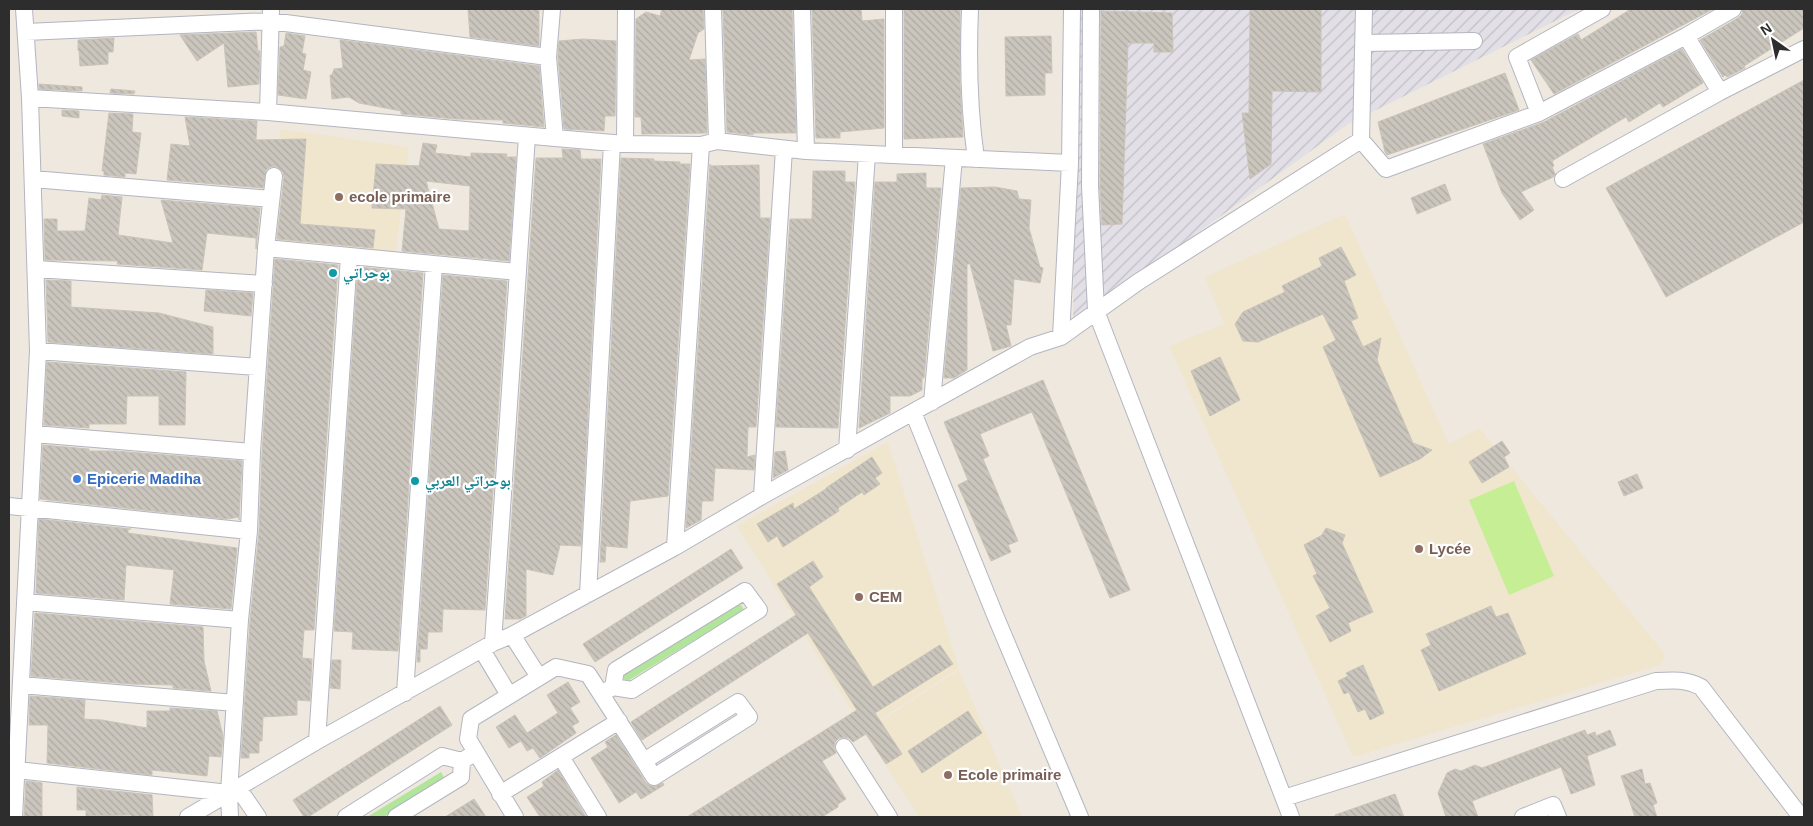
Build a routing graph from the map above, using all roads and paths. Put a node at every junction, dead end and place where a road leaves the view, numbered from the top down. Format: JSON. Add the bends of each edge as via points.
{"nodes":[{"id":1,"x":24,"y":9,"type":"edge"},
{"id":2,"x":552,"y":9,"type":"edge"},
{"id":3,"x":626,"y":9,"type":"edge"},
{"id":4,"x":713,"y":9,"type":"edge"},
{"id":5,"x":802,"y":9,"type":"edge"},
{"id":6,"x":894,"y":9,"type":"edge"},
{"id":7,"x":970,"y":9,"type":"edge"},
{"id":8,"x":1072,"y":9,"type":"edge"},
{"id":9,"x":1091,"y":9,"type":"edge"},
{"id":10,"x":1364,"y":9,"type":"edge"},
{"id":11,"x":1602,"y":9,"type":"edge"},
{"id":12,"x":1733,"y":9,"type":"edge"},
{"id":13,"x":270,"y":15,"type":"edge"},
{"id":14,"x":26,"y":32,"type":"junction"},
{"id":15,"x":1686,"y":36,"type":"junction"},
{"id":16,"x":1474,"y":40,"type":"dead end"},
{"id":17,"x":1364,"y":43,"type":"junction"},
{"id":18,"x":1804,"y":49,"type":"edge"},
{"id":19,"x":548,"y":57,"type":"junction"},
{"id":20,"x":1720,"y":92,"type":"junction"},
{"id":21,"x":30,"y":98,"type":"junction"},
{"id":22,"x":268,"y":112,"type":"junction"},
{"id":23,"x":1539,"y":113,"type":"junction"},
{"id":24,"x":527,"y":136,"type":"junction"},
{"id":25,"x":555,"y":138,"type":"junction"},
{"id":26,"x":1361,"y":140,"type":"junction"},
{"id":27,"x":717,"y":142,"type":"junction"},
{"id":28,"x":618,"y":143,"type":"junction"},
{"id":29,"x":701,"y":145,"type":"junction"},
{"id":30,"x":784,"y":149,"type":"junction"},
{"id":31,"x":806,"y":151,"type":"junction"},
{"id":32,"x":867,"y":154,"type":"junction"},
{"id":33,"x":894,"y":155,"type":"junction"},
{"id":34,"x":954,"y":158,"type":"junction"},
{"id":35,"x":976,"y":159,"type":"junction"},
{"id":36,"x":1070,"y":163,"type":"junction"},
{"id":37,"x":274,"y":176,"type":"dead end"},
{"id":38,"x":33,"y":179,"type":"junction"},
{"id":39,"x":1563,"y":179,"type":"dead end"},
{"id":40,"x":271,"y":199,"type":"junction"},
{"id":41,"x":266,"y":248,"type":"junction"},
{"id":42,"x":349,"y":256,"type":"junction"},
{"id":43,"x":434,"y":264,"type":"junction"},
{"id":44,"x":36,"y":269,"type":"junction"},
{"id":45,"x":518,"y":272,"type":"junction"},
{"id":46,"x":264,"y":284,"type":"junction"},
{"id":47,"x":1096,"y":311,"type":"junction"},
{"id":48,"x":1061,"y":337,"type":"junction"},
{"id":49,"x":38,"y":351,"type":"junction"},
{"id":50,"x":258,"y":367,"type":"junction"},
{"id":51,"x":932,"y":402,"type":"junction"},
{"id":52,"x":913,"y":412,"type":"junction"},
{"id":53,"x":34,"y":434,"type":"junction"},
{"id":54,"x":847,"y":450,"type":"junction"},
{"id":55,"x":252,"y":452,"type":"junction"},
{"id":56,"x":762,"y":496,"type":"junction"},
{"id":57,"x":9,"y":506,"type":"edge"},
{"id":58,"x":30,"y":509,"type":"junction"},
{"id":59,"x":249,"y":531,"type":"junction"},
{"id":60,"x":675,"y":547,"type":"junction"},
{"id":61,"x":588,"y":594,"type":"junction"},
{"id":62,"x":25,"y":602,"type":"junction"},
{"id":63,"x":240,"y":620,"type":"junction"},
{"id":64,"x":512,"y":635,"type":"junction"},
{"id":65,"x":487,"y":647,"type":"junction"},
{"id":66,"x":539,"y":677,"type":"junction"},
{"id":67,"x":21,"y":685,"type":"junction"},
{"id":68,"x":607,"y":691,"type":"junction"},
{"id":69,"x":405,"y":693,"type":"junction"},
{"id":70,"x":509,"y":695,"type":"junction"},
{"id":71,"x":235,"y":703,"type":"junction"},
{"id":72,"x":619,"y":721,"type":"junction"},
{"id":73,"x":317,"y":741,"type":"junction"},
{"id":74,"x":844,"y":747,"type":"dead end"},
{"id":75,"x":476,"y":752,"type":"junction"},
{"id":76,"x":560,"y":757,"type":"junction"},
{"id":77,"x":462,"y":761,"type":"junction"},
{"id":78,"x":644,"y":761,"type":"junction"},
{"id":79,"x":16,"y":770,"type":"junction"},
{"id":80,"x":234,"y":791,"type":"junction"},
{"id":81,"x":500,"y":794,"type":"junction"},
{"id":82,"x":1284,"y":798,"type":"junction"},
{"id":83,"x":14,"y":817,"type":"edge"},
{"id":84,"x":188,"y":817,"type":"edge"},
{"id":85,"x":230,"y":817,"type":"edge"},
{"id":86,"x":258,"y":817,"type":"edge"},
{"id":87,"x":346,"y":817,"type":"edge"},
{"id":88,"x":396,"y":817,"type":"edge"},
{"id":89,"x":515,"y":817,"type":"edge"},
{"id":90,"x":598,"y":817,"type":"edge"},
{"id":91,"x":889,"y":817,"type":"edge"},
{"id":92,"x":1080,"y":817,"type":"edge"},
{"id":93,"x":1291,"y":817,"type":"edge"},
{"id":94,"x":1523,"y":817,"type":"edge"},
{"id":95,"x":1558,"y":817,"type":"edge"},
{"id":96,"x":1801,"y":817,"type":"edge"}],
"edges":[{"from":1,"to":14,"type":"street"},
{"from":2,"to":19,"type":"street"},
{"from":3,"to":28,"type":"street"},
{"from":4,"to":27,"type":"street"},
{"from":5,"to":31,"type":"street"},
{"from":6,"to":33,"type":"street"},
{"from":7,"to":35,"type":"street","via":[[972,136]]},
{"from":8,"to":36,"type":"street"},
{"from":9,"to":47,"type":"street","via":[[1090,186]]},
{"from":10,"to":17,"type":"street"},
{"from":11,"to":23,"type":"street","via":[[1517,57]]},
{"from":12,"to":15,"type":"street"},
{"from":13,"to":14,"type":"street"},
{"from":13,"to":19,"type":"street"},
{"from":13,"to":22,"type":"street"},
{"from":14,"to":21,"type":"street"},
{"from":15,"to":20,"type":"street"},
{"from":15,"to":23,"type":"street"},
{"from":16,"to":17,"type":"street"},
{"from":17,"to":26,"type":"street"},
{"from":18,"to":20,"type":"street"},
{"from":19,"to":25,"type":"street"},
{"from":20,"to":39,"type":"street"},
{"from":21,"to":22,"type":"street"},
{"from":21,"to":38,"type":"street"},
{"from":22,"to":24,"type":"street"},
{"from":23,"to":26,"type":"street","via":[[1386,169]]},
{"from":24,"to":25,"type":"street"},
{"from":24,"to":45,"type":"street"},
{"from":25,"to":28,"type":"street"},
{"from":26,"to":47,"type":"street"},
{"from":27,"to":29,"type":"street"},
{"from":27,"to":30,"type":"street"},
{"from":28,"to":29,"type":"street"},
{"from":28,"to":61,"type":"street"},
{"from":29,"to":60,"type":"street"},
{"from":30,"to":31,"type":"street"},
{"from":30,"to":56,"type":"street"},
{"from":31,"to":32,"type":"street"},
{"from":32,"to":33,"type":"street"},
{"from":32,"to":54,"type":"street"},
{"from":33,"to":34,"type":"street"},
{"from":34,"to":35,"type":"street"},
{"from":34,"to":51,"type":"street"},
{"from":35,"to":36,"type":"street"},
{"from":36,"to":48,"type":"street"},
{"from":37,"to":40,"type":"street"},
{"from":38,"to":40,"type":"street"},
{"from":38,"to":44,"type":"street"},
{"from":40,"to":41,"type":"street"},
{"from":41,"to":42,"type":"street"},
{"from":41,"to":46,"type":"street"},
{"from":42,"to":43,"type":"street"},
{"from":42,"to":73,"type":"street"},
{"from":43,"to":45,"type":"street"},
{"from":43,"to":69,"type":"street"},
{"from":44,"to":46,"type":"street"},
{"from":44,"to":49,"type":"street"},
{"from":45,"to":65,"type":"street"},
{"from":46,"to":50,"type":"street"},
{"from":47,"to":48,"type":"street"},
{"from":47,"to":82,"type":"street"},
{"from":48,"to":51,"type":"street","via":[[1030,347]]},
{"from":49,"to":50,"type":"street"},
{"from":49,"to":53,"type":"street"},
{"from":50,"to":55,"type":"street"},
{"from":51,"to":52,"type":"street"},
{"from":52,"to":54,"type":"street"},
{"from":52,"to":92,"type":"street"},
{"from":53,"to":55,"type":"street"},
{"from":53,"to":58,"type":"street"},
{"from":54,"to":56,"type":"street"},
{"from":55,"to":59,"type":"street"},
{"from":56,"to":60,"type":"street"},
{"from":57,"to":58,"type":"street"},
{"from":58,"to":59,"type":"street"},
{"from":58,"to":62,"type":"street"},
{"from":59,"to":63,"type":"street"},
{"from":60,"to":61,"type":"street"},
{"from":61,"to":64,"type":"street"},
{"from":62,"to":63,"type":"street"},
{"from":62,"to":67,"type":"street"},
{"from":63,"to":71,"type":"street"},
{"from":64,"to":65,"type":"street"},
{"from":64,"to":66,"type":"street"},
{"from":65,"to":69,"type":"street"},
{"from":65,"to":70,"type":"street"},
{"from":66,"to":68,"type":"street","via":[[556,667],[588,674]]},
{"from":66,"to":70,"type":"street"},
{"from":67,"to":71,"type":"street"},
{"from":67,"to":79,"type":"street"},
{"from":68,"to":68,"type":"street","via":[[616,670],[745,591],[759,610],[632,690]]},
{"from":68,"to":72,"type":"street"},
{"from":69,"to":73,"type":"street"},
{"from":70,"to":75,"type":"street","via":[[471,719],[468,739]]},
{"from":71,"to":80,"type":"street"},
{"from":72,"to":76,"type":"street"},
{"from":72,"to":78,"type":"street"},
{"from":73,"to":80,"type":"street"},
{"from":74,"to":91,"type":"street"},
{"from":75,"to":77,"type":"street"},
{"from":75,"to":81,"type":"street"},
{"from":76,"to":81,"type":"street"},
{"from":76,"to":90,"type":"street"},
{"from":77,"to":87,"type":"street","via":[[442,756]]},
{"from":77,"to":88,"type":"street","via":[[461,777]]},
{"from":78,"to":78,"type":"street","via":[[738,702],[749,717],[654,777]]},
{"from":79,"to":80,"type":"street"},
{"from":79,"to":83,"type":"street"},
{"from":80,"to":84,"type":"street"},
{"from":80,"to":85,"type":"street"},
{"from":80,"to":86,"type":"street"},
{"from":81,"to":89,"type":"street"},
{"from":82,"to":93,"type":"street"},
{"from":82,"to":96,"type":"street","via":[[1656,681],[1676,679],[1701,687]]},
{"from":94,"to":95,"type":"street","via":[[1553,806]]}]}
